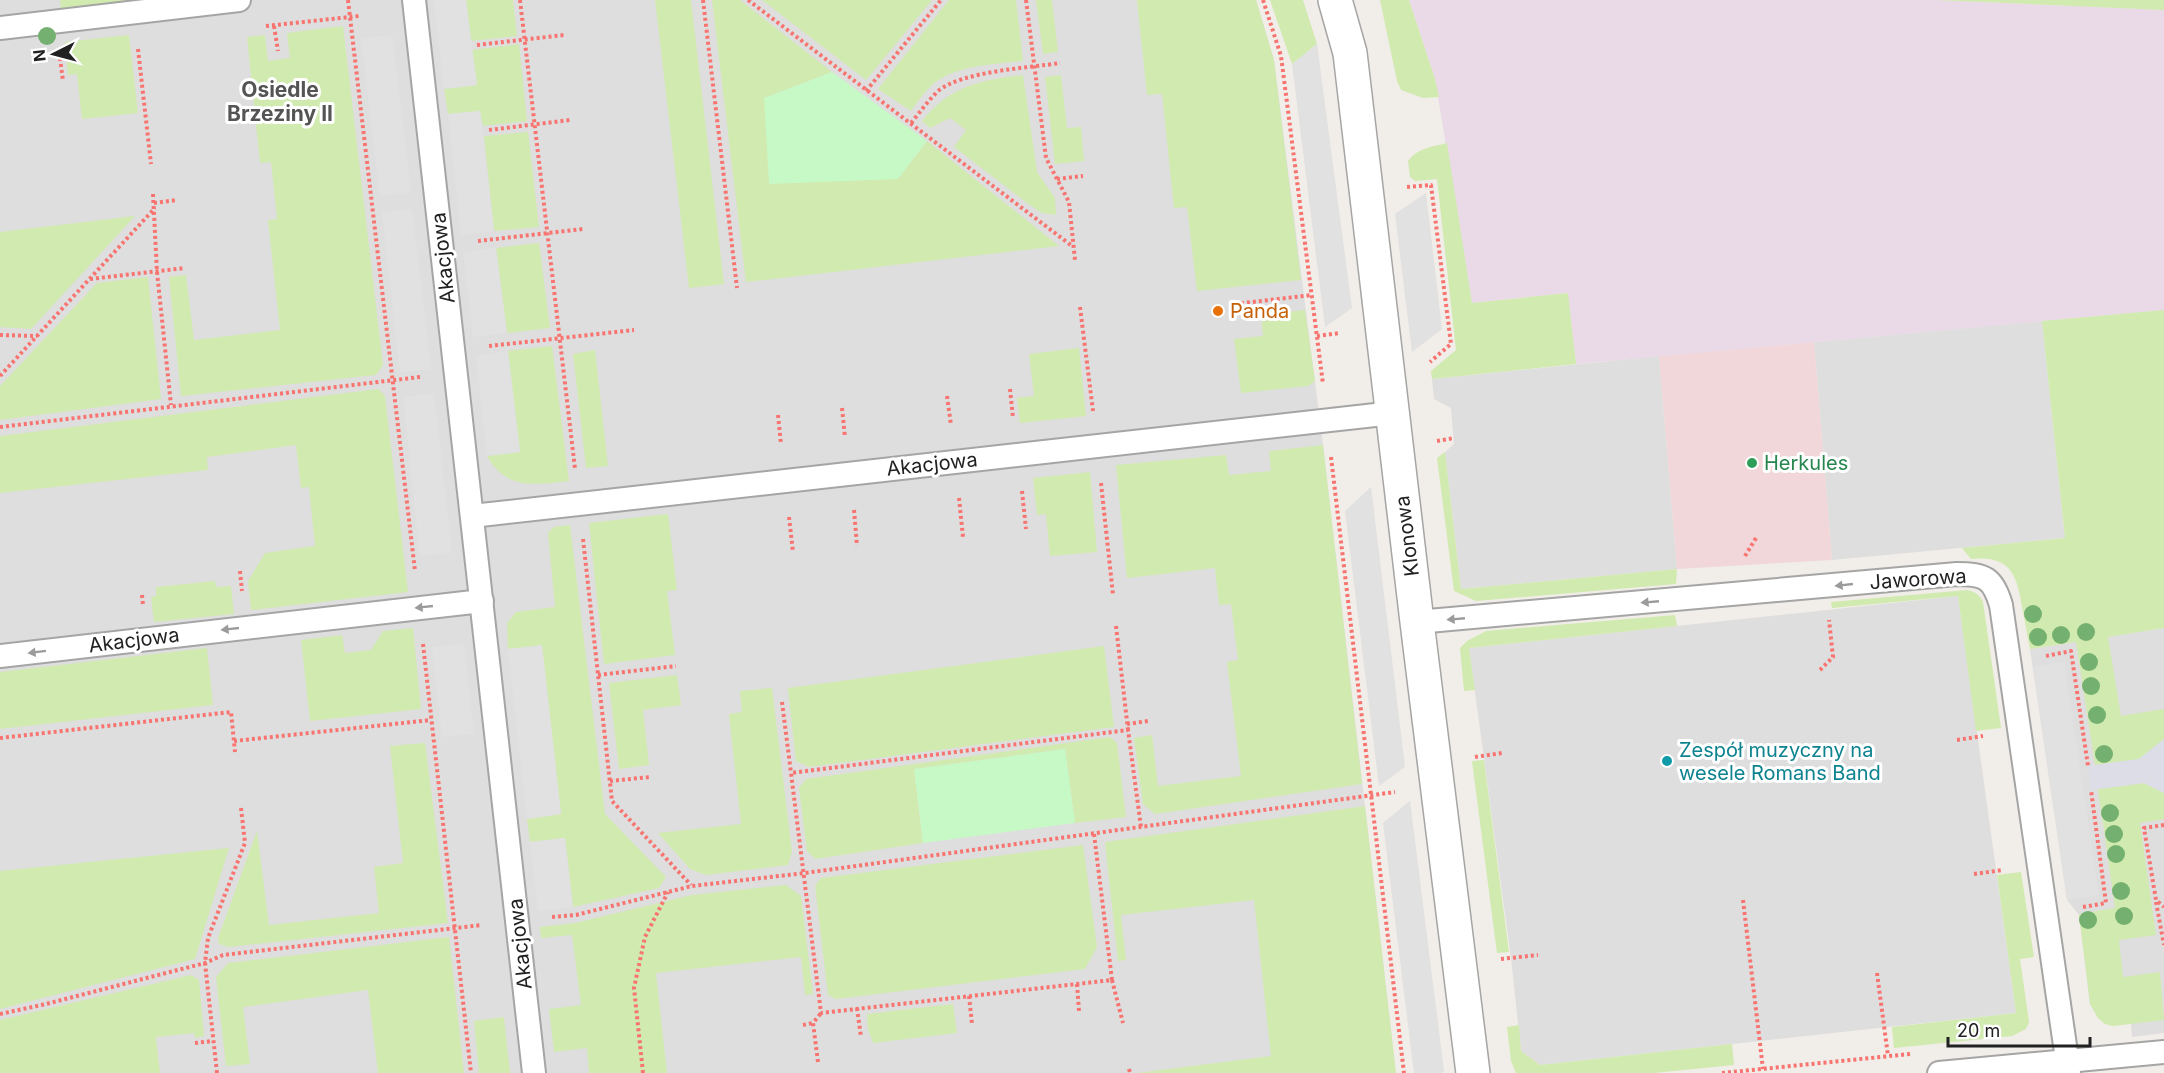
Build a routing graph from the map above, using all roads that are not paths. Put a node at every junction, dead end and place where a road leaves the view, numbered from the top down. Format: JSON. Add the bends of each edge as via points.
{"nodes":[{"id":1,"x":239,"y":0,"type":"edge"},
{"id":2,"x":414,"y":0,"type":"edge"},
{"id":3,"x":1335,"y":0,"type":"edge"},
{"id":4,"x":0,"y":28,"type":"edge"},
{"id":5,"x":1393,"y":413,"type":"junction"},
{"id":6,"x":472,"y":516,"type":"junction"},
{"id":7,"x":482,"y":601,"type":"junction"},
{"id":8,"x":1417,"y":622,"type":"junction"},
{"id":9,"x":0,"y":656,"type":"edge"},
{"id":10,"x":2164,"y":1052,"type":"edge"},
{"id":11,"x":2068,"y":1067,"type":"edge"},
{"id":12,"x":534,"y":1073,"type":"edge"},
{"id":13,"x":1473,"y":1073,"type":"edge"},
{"id":14,"x":1939,"y":1073,"type":"edge"}],
"edges":[{"from":1,"to":4,"type":"lane"},
{"from":2,"to":6,"type":"lane","name":"Akacjowa"},
{"from":3,"to":5,"type":"street","name":"Klonowa","via":[[1350,53]]},
{"from":5,"to":6,"type":"lane","name":"Akacjowa"},
{"from":5,"to":8,"type":"street","name":"Klonowa"},
{"from":6,"to":7,"type":"lane","name":"Akacjowa"},
{"from":7,"to":9,"type":"lane","name":"Akacjowa","one_way":true},
{"from":7,"to":12,"type":"lane","name":"Akacjowa"},
{"from":11,"to":8,"type":"lane","name":"Jaworowa","one_way":true,"via":[[2001,605],[1996,589],[1986,577],[1957,574]]},
{"from":8,"to":13,"type":"street","name":"Klonowa"},
{"from":10,"to":11,"type":"lane"},
{"from":11,"to":14,"type":"lane"}]}
